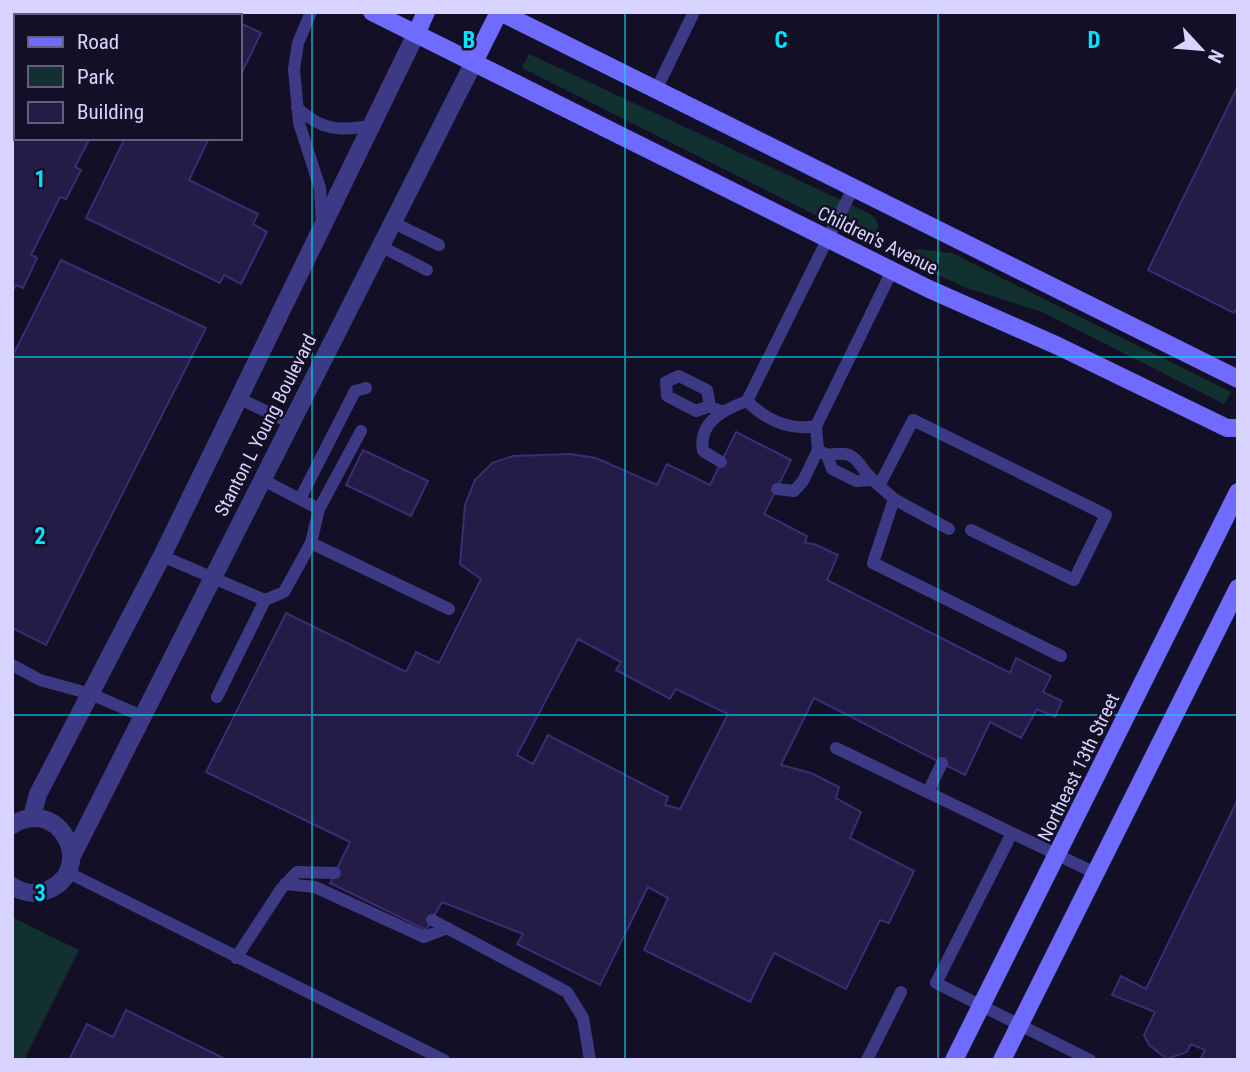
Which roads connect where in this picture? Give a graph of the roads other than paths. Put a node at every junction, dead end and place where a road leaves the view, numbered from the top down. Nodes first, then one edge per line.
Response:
1 (311, 12) edge
2 (372, 12) edge
3 (426, 12) edge
4 (500, 12) edge
5 (694, 12) edge
6 (416, 34) junction
7 (474, 62) junction
8 (656, 90) junction
9 (297, 108) junction
10 (372, 126) junction
11 (853, 188) junction
12 (394, 223) junction
13 (323, 228) junction
14 (828, 239) junction
15 (439, 245) dead end
16 (382, 247) junction
17 (427, 270) dead end
18 (892, 271) junction
19 (1238, 379) edge
20 (366, 388) dead end
21 (240, 399) junction
22 (747, 401) junction
23 (289, 422) junction
24 (816, 426) junction
25 (1238, 428) edge
26 (360, 431) dead end
27 (822, 453) junction
28 (721, 462) dead end
29 (261, 479) junction
30 (876, 482) junction
31 (777, 489) dead end
32 (1238, 492) edge
33 (300, 499) junction
34 (894, 499) junction
35 (319, 509) junction
36 (949, 528) dead end
37 (971, 530) dead end
38 (311, 543) junction
39 (162, 556) junction
40 (212, 577) junction
41 (1238, 588) edge
42 (265, 600) junction
43 (449, 610) dead end
44 (1062, 656) dead end
45 (12, 665) edge
46 (91, 694) junction
47 (218, 697) dead end
48 (142, 716) junction
49 (836, 748) dead end
50 (942, 763) dead end
51 (928, 792) junction
52 (32, 817) junction
53 (12, 825) edge
54 (1012, 833) junction
55 (1058, 855) junction
56 (69, 865) junction
57 (335, 873) dead end
58 (1096, 873) junction
59 (285, 884) junction
60 (12, 886) edge
61 (432, 920) dead end
62 (448, 928) junction
63 (236, 958) junction
64 (901, 992) dead end
65 (982, 1006) junction
66 (1020, 1025) junction
67 (444, 1060) edge
68 (590, 1060) edge
69 (867, 1060) edge
70 (954, 1060) edge
71 (1002, 1060) edge
72 (1090, 1060) edge

1 - 9 lane
2 - 6 main road, Children's Avenue
3 - 6 main road, Stanton L Young Boulevard
4 - 7 main road, Stanton L Young Boulevard
4 - 8 main road, Children's Avenue
5 - 8 lane
6 - 7 main road, Children's Avenue
6 - 10 street, Stanton L Young Boulevard
7 - 12 street, Stanton L Young Boulevard
7 - 14 main road, Children's Avenue
8 - 11 main road, Children's Avenue
9 - 10 lane
9 - 13 lane
10 - 13 street, Stanton L Young Boulevard
11 - 14 lane
11 - 19 main road, Children's Avenue
12 - 15 lane
12 - 16 street, Stanton L Young Boulevard
13 - 21 street, Stanton L Young Boulevard
14 - 18 main road, Children's Avenue
14 - 22 lane
16 - 17 lane
16 - 23 street, Stanton L Young Boulevard
18 - 24 lane
18 - 25 main road, Children's Avenue
20 - 33 lane
21 - 23 lane
21 - 39 street, Stanton L Young Boulevard
22 - 24 lane
22 - 28 lane
23 - 29 street, Stanton L Young Boulevard
24 - 27 lane
26 - 35 lane
27 - 30 lane
27 - 30 lane
27 - 31 lane
29 - 33 lane
29 - 40 street, Stanton L Young Boulevard
30 - 34 lane
30 - 37 lane
32 - 55 main road, Northeast 13th Street
33 - 35 lane
34 - 36 lane
34 - 44 lane
35 - 38 lane
38 - 42 lane
38 - 43 lane
39 - 40 lane
39 - 46 street, Stanton L Young Boulevard
40 - 42 lane
40 - 48 street, Stanton L Young Boulevard
41 - 58 main road
42 - 47 lane
45 - 46 lane
46 - 48 lane
46 - 52 street, Stanton L Young Boulevard
48 - 56 street, Stanton L Young Boulevard
49 - 51 lane
50 - 51 lane
51 - 54 lane
52 - 53 street
52 - 56 street
54 - 55 lane
54 - 65 lane
55 - 58 lane
55 - 65 main road, Northeast 13th Street
56 - 60 street
56 - 63 lane
57 - 59 lane
58 - 66 main road
59 - 62 lane
59 - 63 lane
61 - 62 lane
62 - 68 lane
63 - 67 lane
64 - 69 lane
65 - 66 lane
65 - 70 main road, Northeast 13th Street
66 - 71 main road
66 - 72 lane

